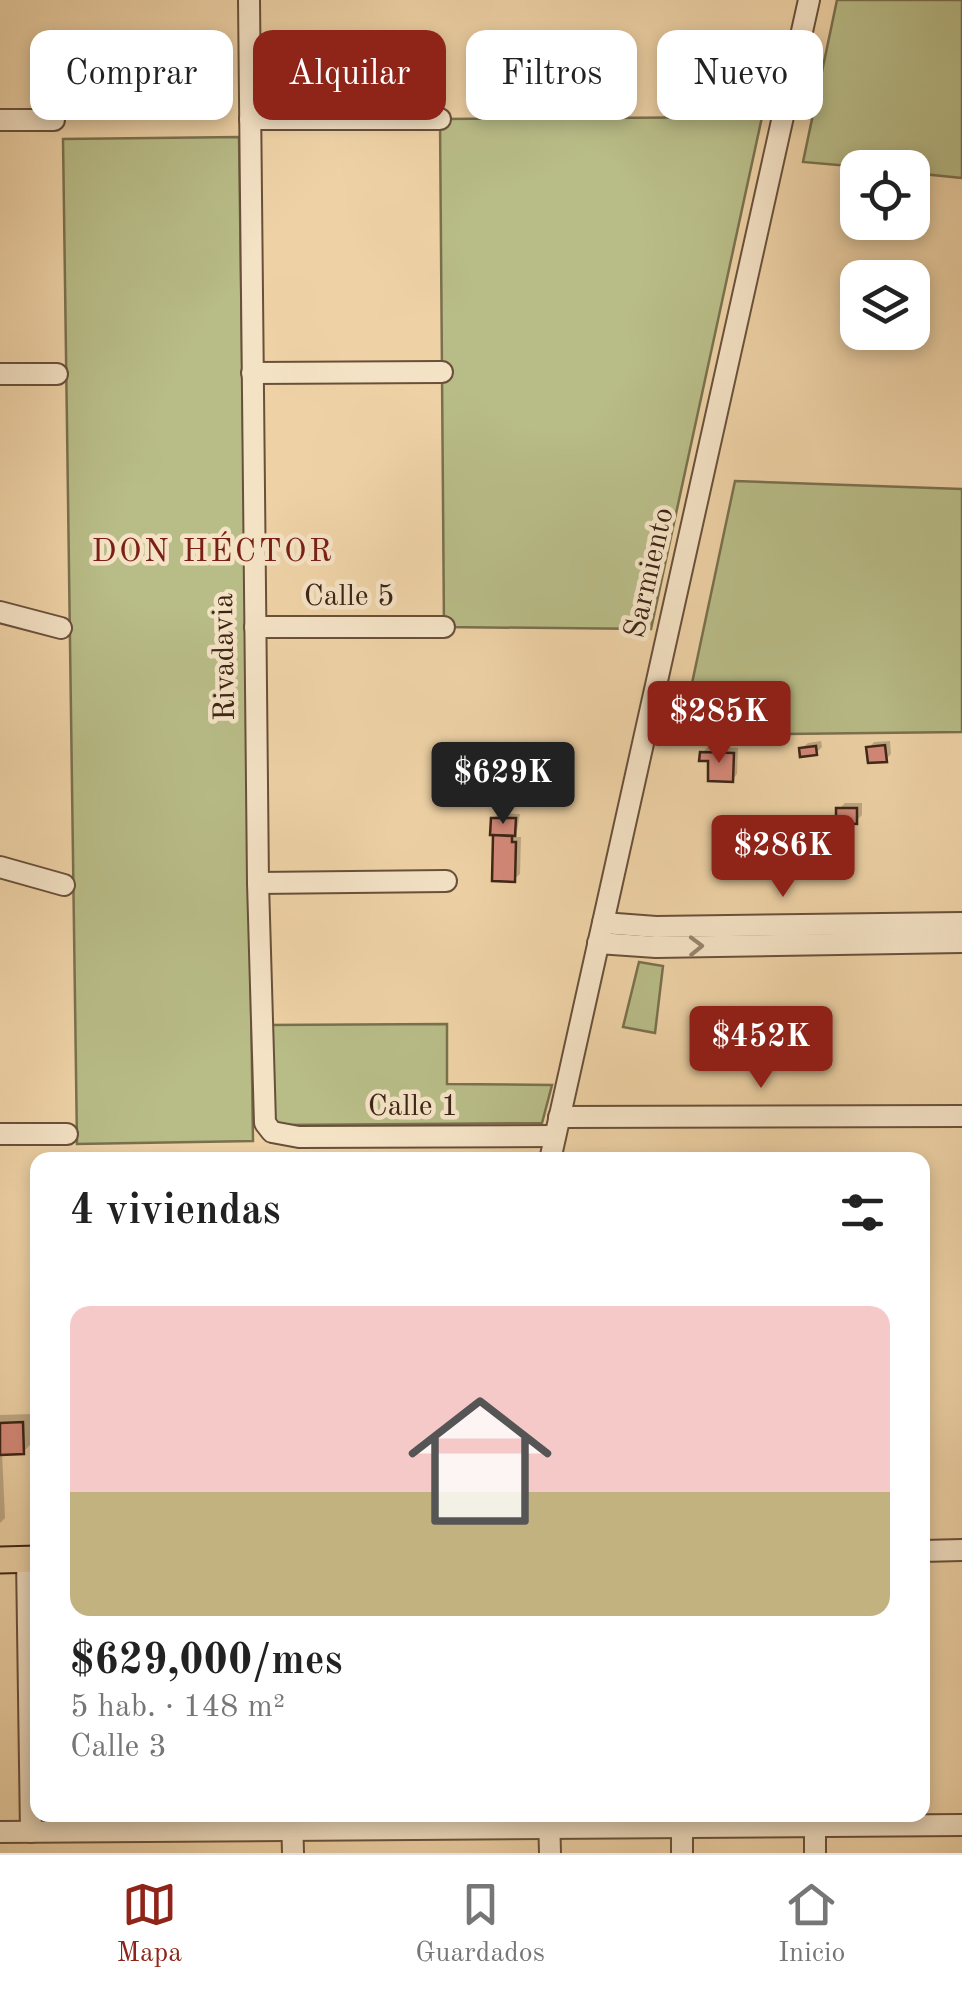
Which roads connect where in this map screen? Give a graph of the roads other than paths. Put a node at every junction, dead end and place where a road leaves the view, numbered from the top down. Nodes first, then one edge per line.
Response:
1 (249, 0) edge
2 (809, 0) edge
3 (250, 119) joint
4 (0, 120) edge
5 (30, 120) edge
6 (442, 372) dead end
7 (252, 373) junction
8 (0, 374) edge
9 (58, 374) dead end
10 (0, 612) edge
11 (444, 626) dead end
12 (255, 627) junction
13 (60, 628) dead end
14 (0, 866) edge
15 (446, 881) dead end
16 (258, 883) junction
17 (64, 885) dead end
18 (962, 923) edge
19 (600, 933) junction
20 (962, 942) edge
21 (962, 1116) edge
22 (557, 1126) junction
23 (272, 1132) joint
24 (0, 1134) edge
25 (67, 1134) dead end
26 (552, 1152) edge
27 (962, 1550) edge
28 (930, 1551) edge
29 (0, 1560) edge
30 (30, 1560) edge
31 (31, 1822) edge
32 (292, 1822) edge
33 (549, 1822) edge
34 (793, 1822) edge
35 (815, 1822) edge
36 (844, 1822) edge
37 (962, 1826) edge
38 (682, 1827) junction
39 (0, 1832) edge
40 (31, 1832) junction
41 (292, 1853) edge
42 (550, 1853) edge
43 (682, 1853) edge
44 (815, 1853) edge

1 - 3 street, Rivadavia
2 - 19 street, Sarmiento
3 - 7 street, Rivadavia
4 - 5 street
6 - 7 street
7 - 12 street, Rivadavia
8 - 9 street
10 - 13 street
11 - 12 street, Calle 5
12 - 16 street, Rivadavia
14 - 17 street
15 - 16 street
16 - 23 street, Rivadavia
18 - 19 street
19 -> 20 street
19 - 22 street, Sarmiento
21 - 22 street, Calle 1
22 - 23 street, Calle 1
22 - 26 street, Sarmiento
24 - 25 street
27 - 28 street
29 - 30 main road
31 - 40 street
32 - 33 street
32 - 40 street
32 - 41 street
33 - 38 street
33 - 42 street
34 - 38 street
35 - 44 street
36 - 37 street
38 - 43 street
39 - 40 street

